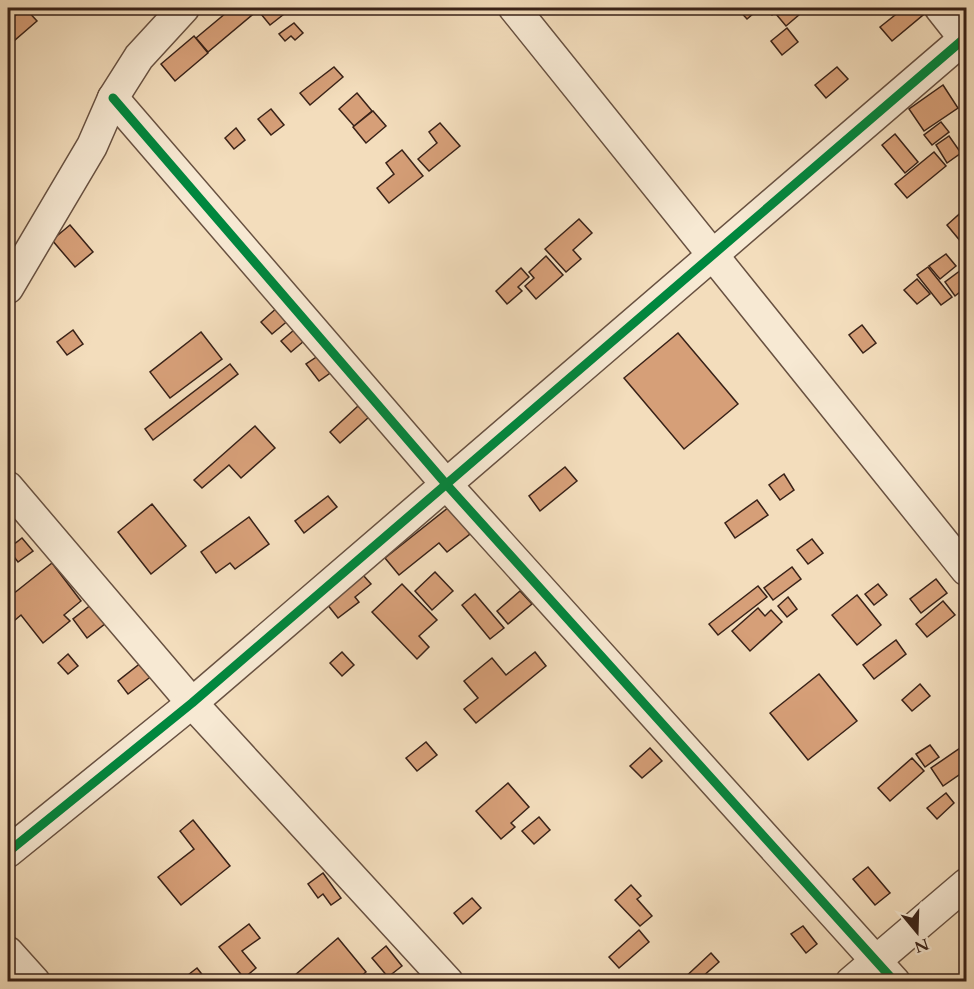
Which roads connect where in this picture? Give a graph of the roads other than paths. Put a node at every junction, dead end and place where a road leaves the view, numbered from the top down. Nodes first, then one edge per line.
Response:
1 (184, 8) edge
2 (514, 8) edge
3 (940, 8) edge
4 (966, 39) edge
5 (113, 98) junction
6 (712, 256) junction
7 (8, 288) edge
8 (446, 484) junction
9 (8, 487) edge
10 (966, 570) edge
11 (192, 703) junction
12 (8, 852) edge
13 (966, 884) edge
14 (8, 952) edge
15 (887, 970) edge
16 (35, 981) edge
17 (448, 981) edge
18 (852, 981) edge

1 - 5 street
2 - 6 street
3 - 4 street
4 - 6 street
5 - 7 street
5 - 8 street
6 - 8 street
6 - 10 street
8 - 11 street
8 - 15 street
9 - 11 street
11 - 12 street
11 - 17 street
13 - 15 street
14 - 16 street
15 - 18 street

